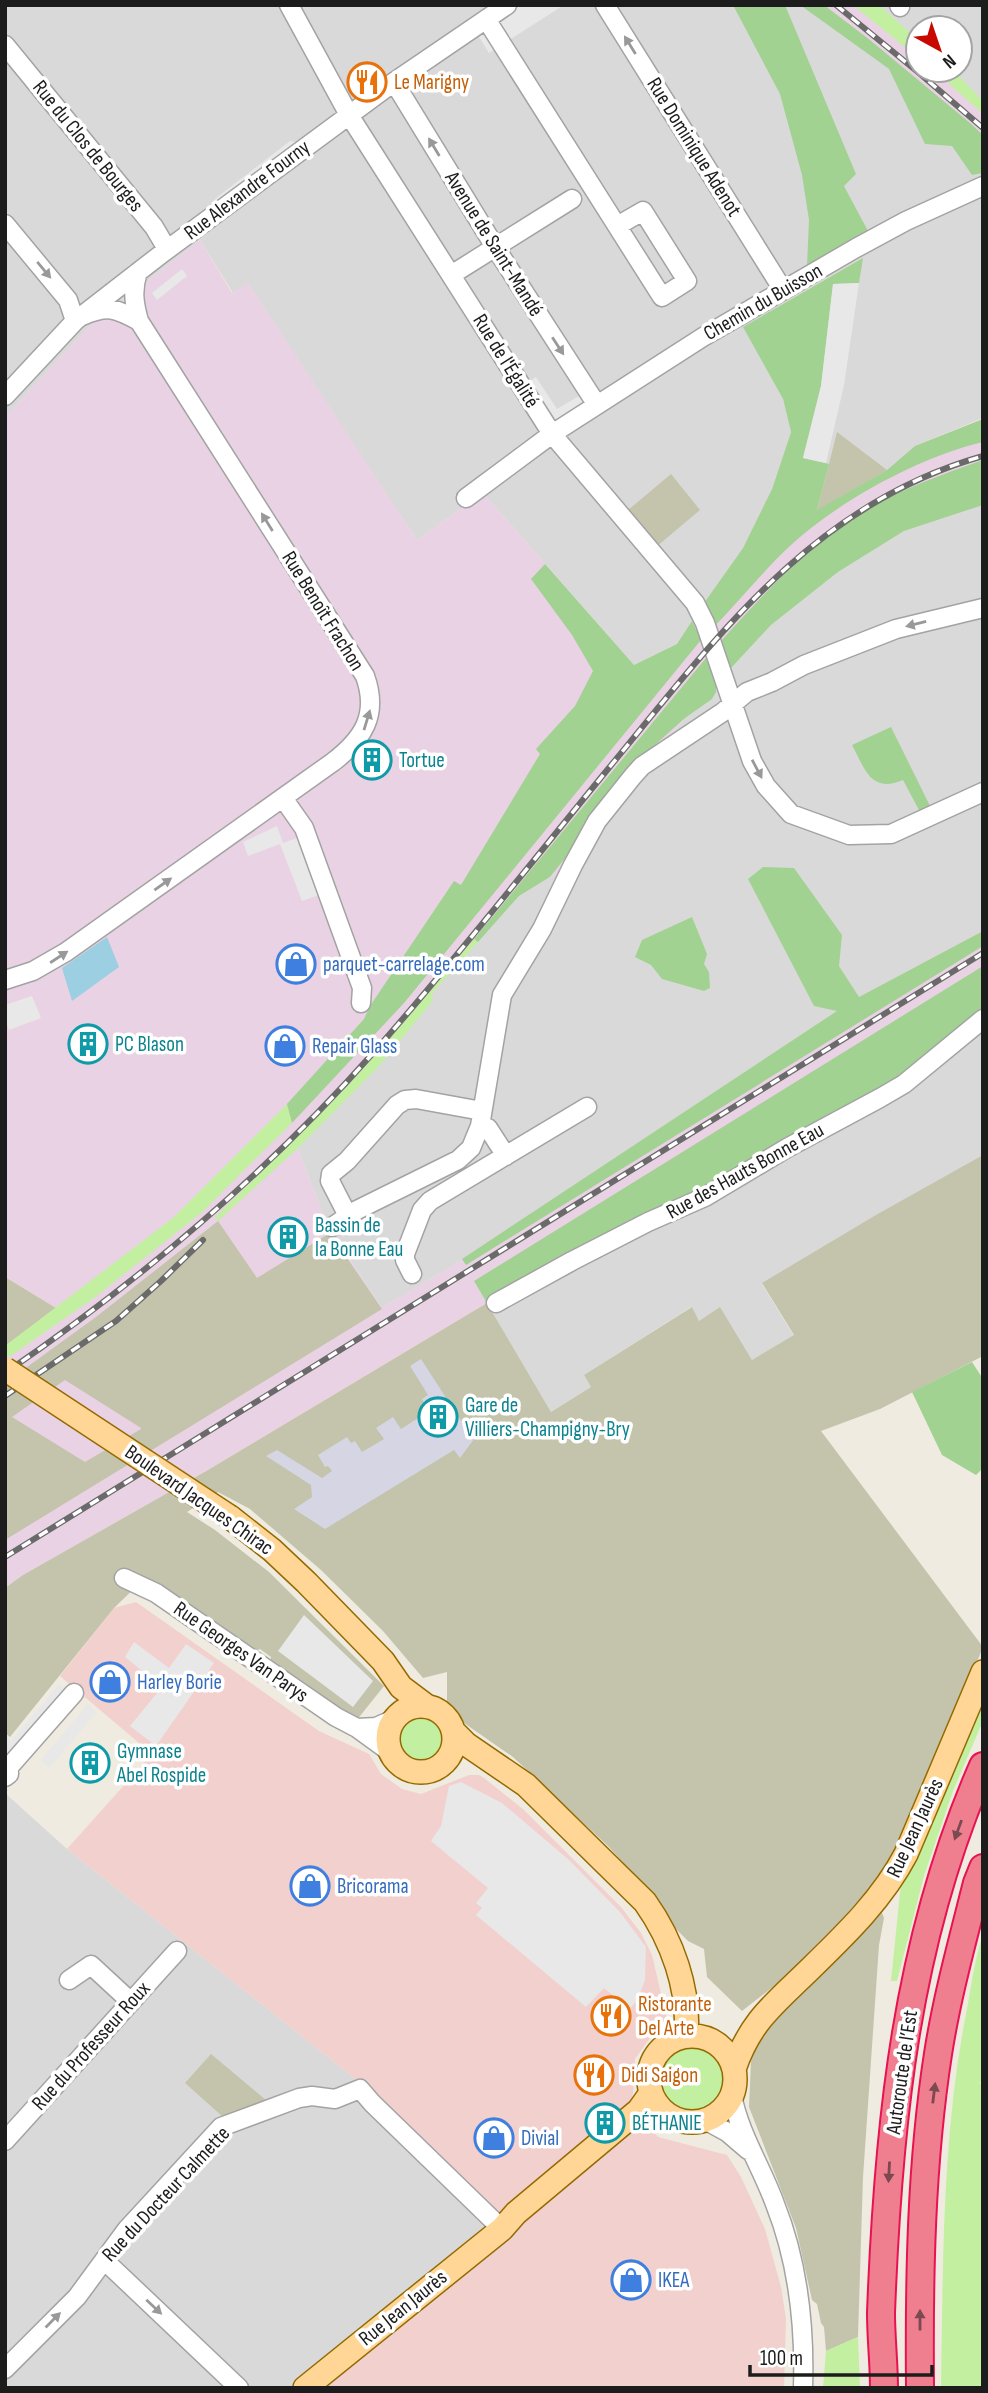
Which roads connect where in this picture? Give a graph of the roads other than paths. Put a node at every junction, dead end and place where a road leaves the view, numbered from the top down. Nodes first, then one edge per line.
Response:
1 (289, 5) edge
2 (507, 5) edge
3 (605, 5) edge
4 (486, 19) junction
5 (5, 45) edge
6 (394, 82) junction
7 (349, 115) junction
8 (983, 186) edge
9 (572, 199) dead end
10 (5, 224) edge
11 (617, 226) junction
12 (495, 247) junction
13 (167, 249) junction
14 (138, 272) junction
15 (451, 275) junction
16 (783, 290) junction
17 (79, 319) junction
18 (139, 321) junction
19 (8, 385) edge
20 (597, 405) junction
21 (552, 433) junction
22 (466, 498) dead end
23 (983, 608) edge
24 (732, 706) junction
25 (978, 795) edge
26 (283, 798) junction
27 (5, 980) edge
28 (361, 1003) dead end
29 (983, 1019) edge
30 (587, 1107) dead end
31 (481, 1119) junction
32 (506, 1156) junction
33 (423, 1177) junction
34 (435, 1198) junction
35 (348, 1216) junction
36 (331, 1227) dead end
37 (412, 1274) dead end
38 (496, 1303) dead end
39 (5, 1369) edge
40 (124, 1578) dead end
41 (983, 1672) edge
42 (401, 1687) junction
43 (74, 1693) dead end
44 (425, 1705) junction
45 (397, 1716) junction
46 (357, 1728) junction
47 (455, 1733) junction
48 (390, 1752) junction
49 (485, 1758) junction
50 (443, 1764) junction
51 (8, 1766) edge
52 (983, 1766) edge
53 (983, 1868) edge
54 (177, 1951) dead end
55 (69, 1980) dead end
56 (131, 2002) junction
57 (756, 2022) junction
58 (686, 2036) junction
59 (715, 2042) junction
60 (734, 2069) junction
61 (732, 2095) junction
62 (657, 2102) junction
63 (705, 2120) junction
64 (5, 2141) edge
65 (755, 2158) junction
66 (502, 2229) junction
67 (104, 2260) junction
68 (5, 2369) edge
69 (239, 2388) edge
70 (305, 2388) edge
71 (803, 2388) edge
72 (884, 2388) edge
73 (920, 2388) edge

1 - 7 street, Rue de l'Égalité
2 - 4 street, Rue Alexandre Fourny
16 -> 3 street, Rue Dominique Adenot
4 - 6 street, Rue Alexandre Fourny
4 - 11 street
5 - 13 street, Rue du Clos de Bourges
6 - 7 street, Rue Alexandre Fourny
12 -> 6 street, Avenue de Saint-Mandé
7 - 13 street, Rue Alexandre Fourny
7 - 15 street, Rue de l'Égalité
8 - 16 street, Chemin du Buisson
9 - 12 street
10 -> 17 street
11 - 11 street
12 - 15 street
12 -> 20 street, Avenue de Saint-Mandé
13 - 14 street, Rue Alexandre Fourny
14 - 17 street, Rue Alexandre Fourny
14 - 18 street
15 - 21 street, Rue de l'Égalité
16 - 20 street, Chemin du Buisson
17 - 18 street
17 - 19 street, Rue Alexandre Fourny
26 -> 18 street, Rue Benoît Frachon
20 - 21 street, Chemin du Buisson
21 - 22 street, Chemin du Buisson
21 - 24 street, Rue de l'Égalité
23 -> 24 street
24 -> 25 street, Rue de l'Égalité
24 - 31 street
27 -> 26 street, Rue Benoît Frachon
26 - 28 street
29 - 38 street, Rue des Hauts Bonne Eau
30 - 32 street
31 - 32 street
31 - 33 street
31 - 35 street
32 - 34 street
33 - 34 street
33 - 35 street
34 - 37 street
35 - 36 street
39 - 42 main road, Boulevard Jacques Chirac, bridge
40 - 46 street, Rue Georges Van Parys
41 - 57 main road, Rue Jean Jaurès
42 - 44 main road, Boulevard Jacques Chirac
42 - 45 main road
43 - 51 street
44 - 45 main road
44 - 47 main road, Boulevard Jacques Chirac
45 - 46 street
45 - 48 main road
46 - 48 street, Rue Georges Van Parys
47 - 49 main road, Boulevard Jacques Chirac
47 - 50 main road
48 - 50 main road
49 - 50 main road
49 - 58 main road, Boulevard Jacques Chirac
52 -> 72 highway, Autoroute de l’Est
73 -> 53 highway, Autoroute de l’Est
54 - 56 street, Rue du Professeur Roux
55 - 56 street
56 - 64 street, Rue du Professeur Roux
57 - 59 main road, Rue Jean Jaurès
57 - 60 main road, Rue Jean Jaurès
58 - 59 main road
58 - 62 main road
59 - 60 main road
60 - 61 main road, Rue Jean Jaurès
61 - 63 main road
61 - 65 street
62 - 63 main road
62 - 66 main road, Rue Jean Jaurès
63 - 65 street
65 - 71 street
66 - 67 street, Rue du Docteur Calmette
66 - 70 main road, Rue Jean Jaurès
68 -> 67 street, Rue du Docteur Calmette
67 -> 69 street

